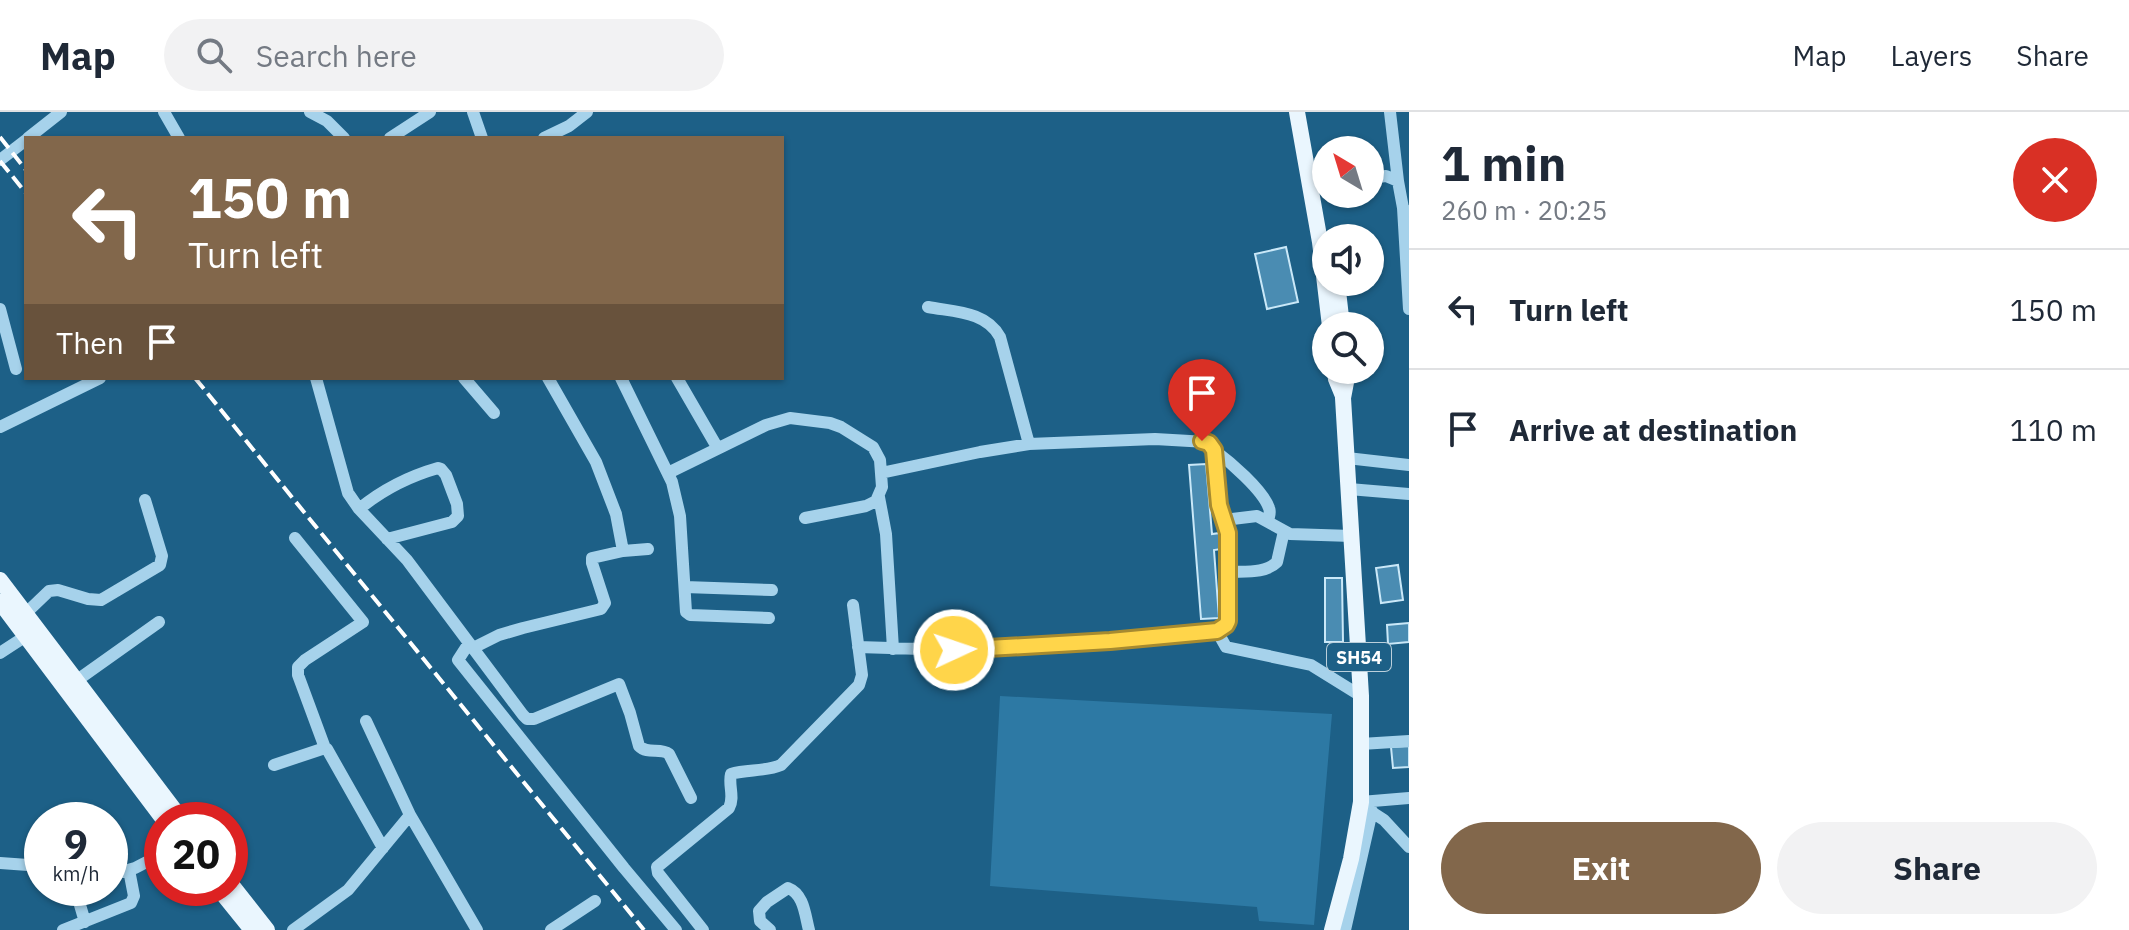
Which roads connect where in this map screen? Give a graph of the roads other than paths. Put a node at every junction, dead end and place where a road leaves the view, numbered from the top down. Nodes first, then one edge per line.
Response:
1 (61, 112) edge
2 (164, 112) edge
3 (310, 112) edge
4 (430, 112) edge
5 (473, 112) edge
6 (587, 112) edge
7 (1297, 112) edge
8 (1308, 112) edge
9 (1390, 112) edge
10 (31, 136) edge
11 (178, 136) edge
12 (342, 136) edge
13 (393, 136) edge
14 (481, 136) edge
15 (551, 136) edge
16 (1313, 136) edge
17 (24, 141) edge
18 (0, 160) edge
19 (1384, 176) edge
20 (1398, 181) junction
21 (1406, 211) edge
22 (928, 307) dead end
23 (0, 309) edge
24 (1409, 309) edge
25 (1328, 312) edge
26 (16, 369) dead end
27 (96, 380) edge
28 (317, 380) edge
29 (466, 380) edge
30 (549, 380) edge
31 (622, 380) edge
32 (678, 380) edge
33 (1339, 384) edge
34 (1346, 384) edge
35 (1343, 398) junction
36 (494, 413) dead end
37 (0, 427) edge
38 (1029, 444) junction
39 (717, 447) junction
40 (1214, 450) junction
41 (1347, 458) junction
42 (1409, 465) edge
43 (668, 473) junction
44 (881, 473) junction
45 (1349, 489) junction
46 (1409, 494) edge
47 (879, 497) junction
48 (145, 500) dead end
49 (359, 509) junction
50 (805, 518) dead end
51 (1224, 520) junction
52 (1268, 521) junction
53 (1284, 531) junction
54 (1352, 536) junction
55 (295, 538) dead end
56 (387, 539) junction
57 (648, 549) dead end
58 (623, 551) junction
59 (1228, 572) junction
60 (0, 580) edge
61 (685, 587) junction
62 (772, 590) dead end
63 (0, 602) edge
64 (853, 605) dead end
65 (25, 614) junction
66 (769, 618) dead end
67 (159, 622) dead end
68 (1217, 631) junction
69 (26, 636) junction
70 (471, 645) junction
71 (858, 647) junction
72 (893, 649) junction
73 (0, 653) edge
74 (76, 681) junction
75 (1361, 696) junction
76 (366, 721) dead end
77 (1409, 741) edge
78 (1361, 744) junction
79 (325, 748) junction
80 (274, 765) dead end
81 (691, 798) dead end
82 (1409, 798) edge
83 (150, 802) edge
84 (168, 802) edge
85 (1364, 807) junction
86 (410, 815) junction
87 (1409, 847) edge
88 (383, 848) junction
89 (0, 863) edge
90 (144, 863) edge
91 (24, 865) edge
92 (129, 870) joint
93 (595, 901) dead end
94 (80, 906) edge
95 (233, 906) edge
96 (248, 906) edge
97 (85, 922) junction
98 (1334, 922) edge
99 (63, 930) edge
100 (252, 930) edge
101 (267, 930) edge
102 (293, 930) edge
103 (477, 930) edge
104 (551, 930) edge
105 (676, 930) edge
106 (703, 930) edge
107 (770, 930) edge
108 (809, 930) edge
109 (1345, 930) edge

1 - 10 street
2 - 11 street
3 - 12 street
4 - 13 street
5 - 14 street
6 - 15 street
7 - 25 main road
8 - 16 main road
9 - 20 street
17 - 18 street
19 - 20 street
20 - 21 street
21 - 24 street
22 - 38 street
23 - 26 street
27 - 37 street
28 - 49 street
29 - 36 street
30 - 58 street
31 - 43 street
32 - 39 street
33 - 35 main road, SH54
34 - 35 main road, SH54
35 - 41 main road, SH54
38 - 40 street
38 - 44 street
39 - 43 street
39 - 44 street
40 - 51 street
40 - 52 street
41 - 42 street
41 - 45 main road, SH54
43 - 61 street
44 - 47 street
45 - 46 street
45 - 54 main road, SH54
47 - 50 street
47 - 72 street
48 - 65 street
49 - 56 street
49 - 56 street
51 - 52 street
51 - 59 street
52 - 53 street
53 - 54 street
53 - 59 street
54 - 75 main road, SH54
55 - 79 street
56 - 70 street
57 - 58 street
58 - 70 street
59 - 68 street
60 - 65 main road
61 - 62 street
61 - 66 street
63 - 69 main road
64 - 71 street
65 - 74 main road
67 - 74 street
68 - 72 street
68 - 75 street
69 - 73 street
69 - 83 main road
70 - 81 street
70 - 105 street
71 - 72 street
71 - 106 street
74 - 84 main road
75 - 78 main road, SH54
76 - 86 street
77 - 78 street
78 - 85 main road, SH54
79 - 80 street
79 - 88 street
82 - 85 street
85 - 87 street
85 - 98 main road, SH54
85 - 109 street
86 - 88 street
86 - 103 street
88 - 102 street
89 - 91 street
90 - 92 street
92 - 97 street
93 - 104 street
94 - 97 street
95 - 100 main road
96 - 101 main road
97 - 99 street
107 - 108 street

